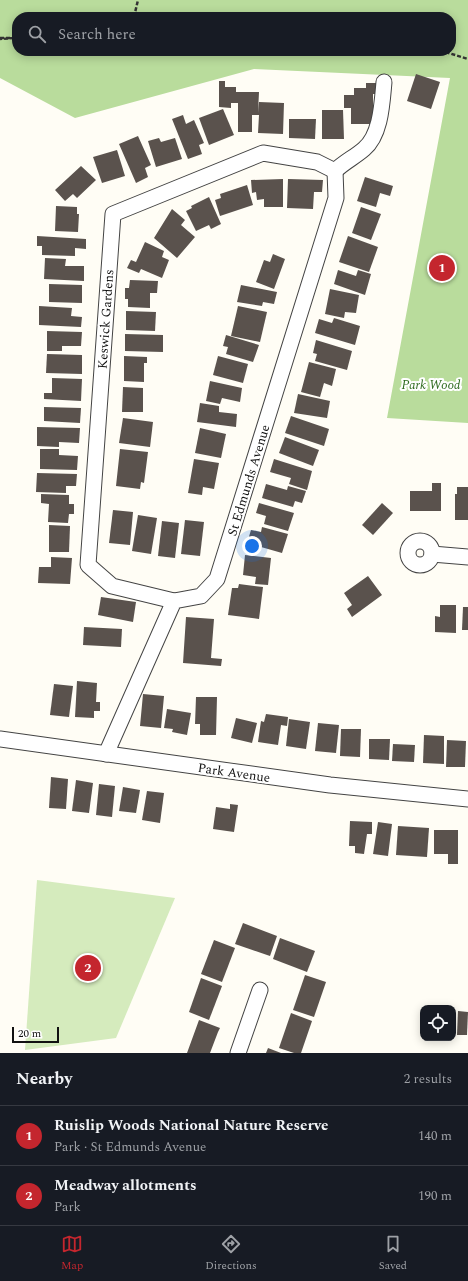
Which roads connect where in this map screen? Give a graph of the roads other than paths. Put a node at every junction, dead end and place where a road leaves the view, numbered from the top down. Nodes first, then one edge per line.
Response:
1 (384, 82) dead end
2 (335, 171) junction
3 (432, 554) dead end
4 (468, 557) edge
5 (174, 601) junction
6 (0, 739) edge
7 (106, 754) junction
8 (468, 798) edge
9 (260, 990) dead end
10 (238, 1053) edge

1 - 2 street
2 - 5 street, St Edmunds Avenue
2 - 5 street, Keswick Gardens
3 - 4 street
5 - 7 street
6 - 7 street, Park Avenue
7 - 8 street, Park Avenue
9 - 10 street

